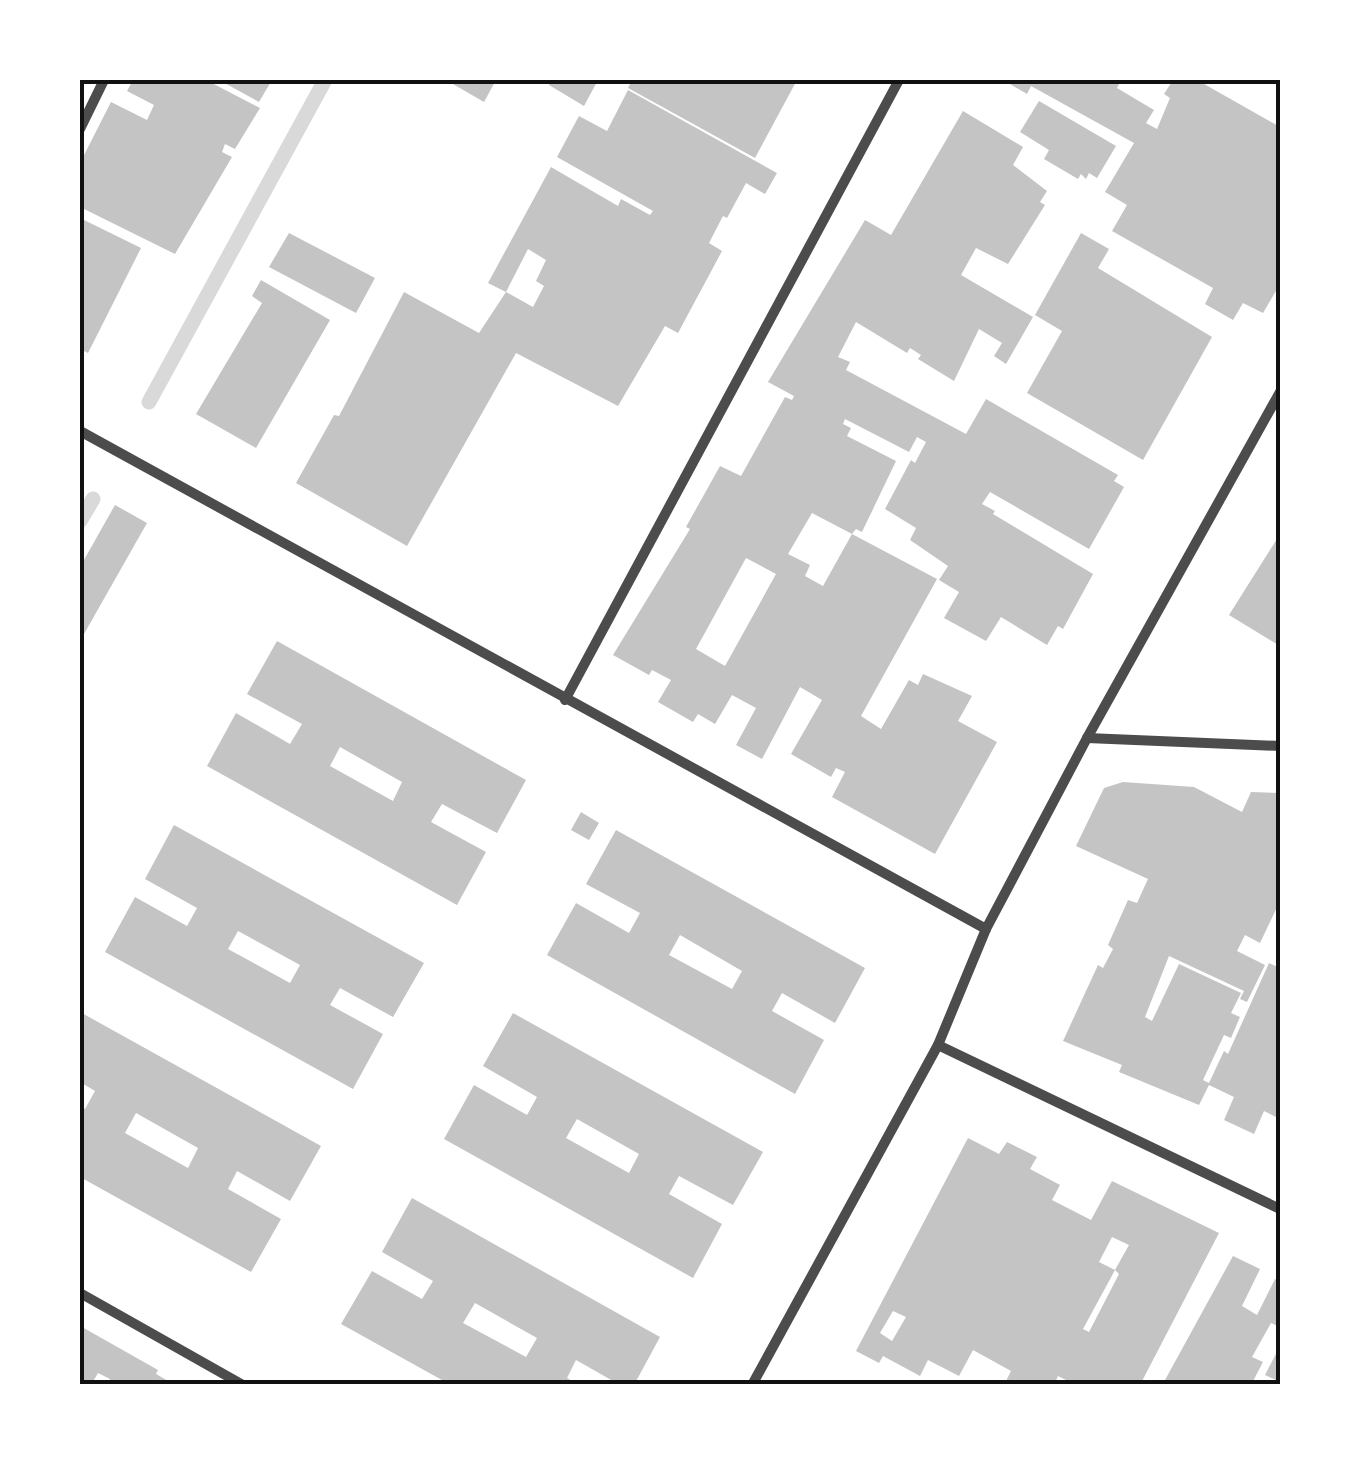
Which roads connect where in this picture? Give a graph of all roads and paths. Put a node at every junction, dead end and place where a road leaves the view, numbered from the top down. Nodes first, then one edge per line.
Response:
1 (104, 80) edge
2 (899, 80) edge
3 (80, 129) edge
4 (1280, 392) edge
5 (80, 431) edge
6 (565, 700) junction
7 (1087, 738) junction
8 (1280, 746) edge
9 (986, 929) junction
10 (938, 1045) junction
11 (1280, 1209) edge
12 (80, 1293) edge
13 (243, 1385) edge
14 (752, 1385) edge

1 - 3 street
2 - 6 street
4 - 7 street
5 - 6 street
6 - 9 street
7 - 8 street
7 - 9 street
9 - 10 street
10 - 11 street
10 - 14 street
12 - 13 street

